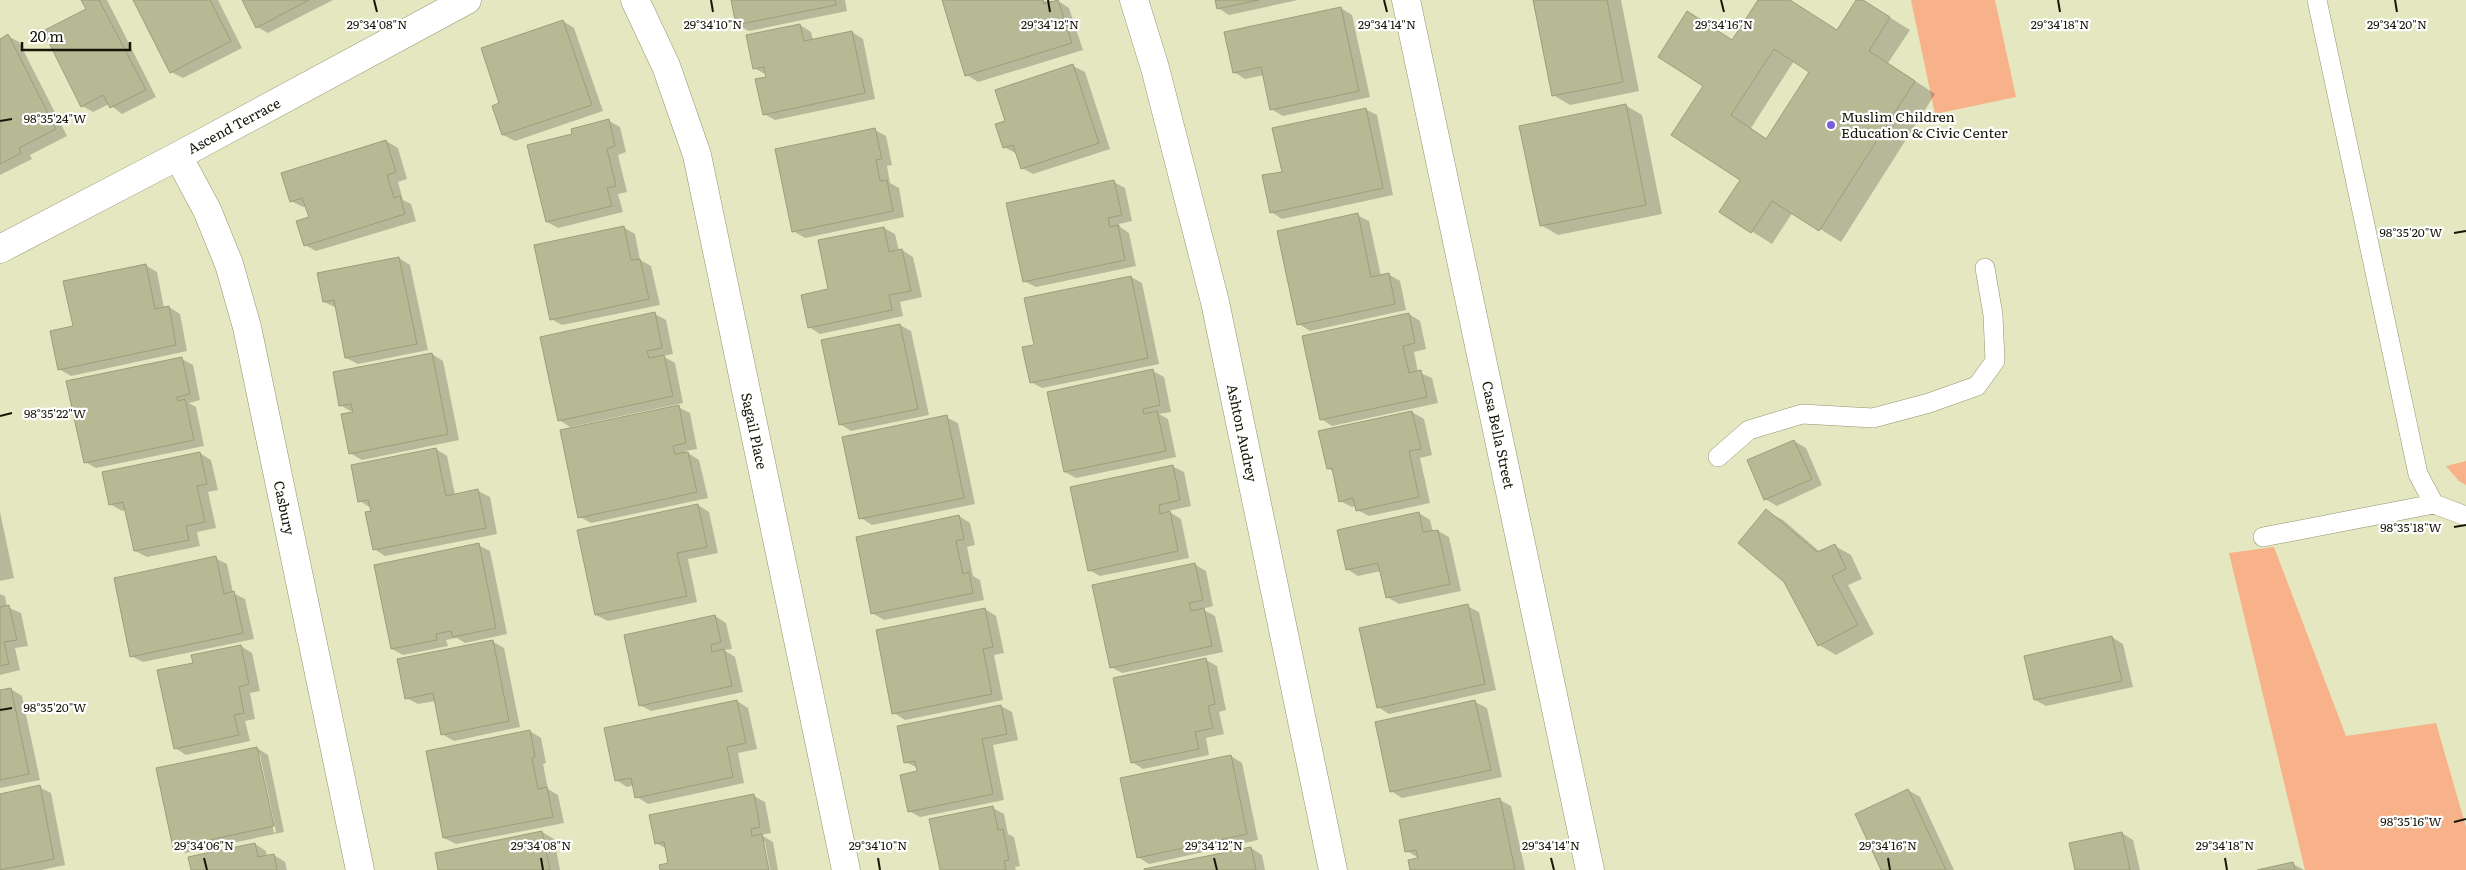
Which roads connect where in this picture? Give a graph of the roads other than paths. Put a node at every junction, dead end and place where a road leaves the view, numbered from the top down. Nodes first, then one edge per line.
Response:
1 (466, 0) edge
2 (635, 0) edge
3 (1134, 0) edge
4 (1406, 0) edge
5 (2317, 0) edge
6 (178, 156) junction
7 (0, 250) edge
8 (1985, 268) dead end
9 (1718, 456) dead end
10 (2434, 504) junction
11 (2466, 516) edge
12 (2262, 537) dead end
13 (360, 870) edge
14 (846, 870) edge
15 (1333, 870) edge
16 (1590, 870) edge

1 - 6 street, Ascend Terrace
2 - 14 street, Sagail Place
3 - 15 street, Ashton Audrey
4 - 16 street, Casa Bella Street
5 - 10 lane
6 - 7 street, Ascend Terrace
6 - 13 street, Casbury
8 - 9 lane
10 - 11 lane
10 - 12 lane

